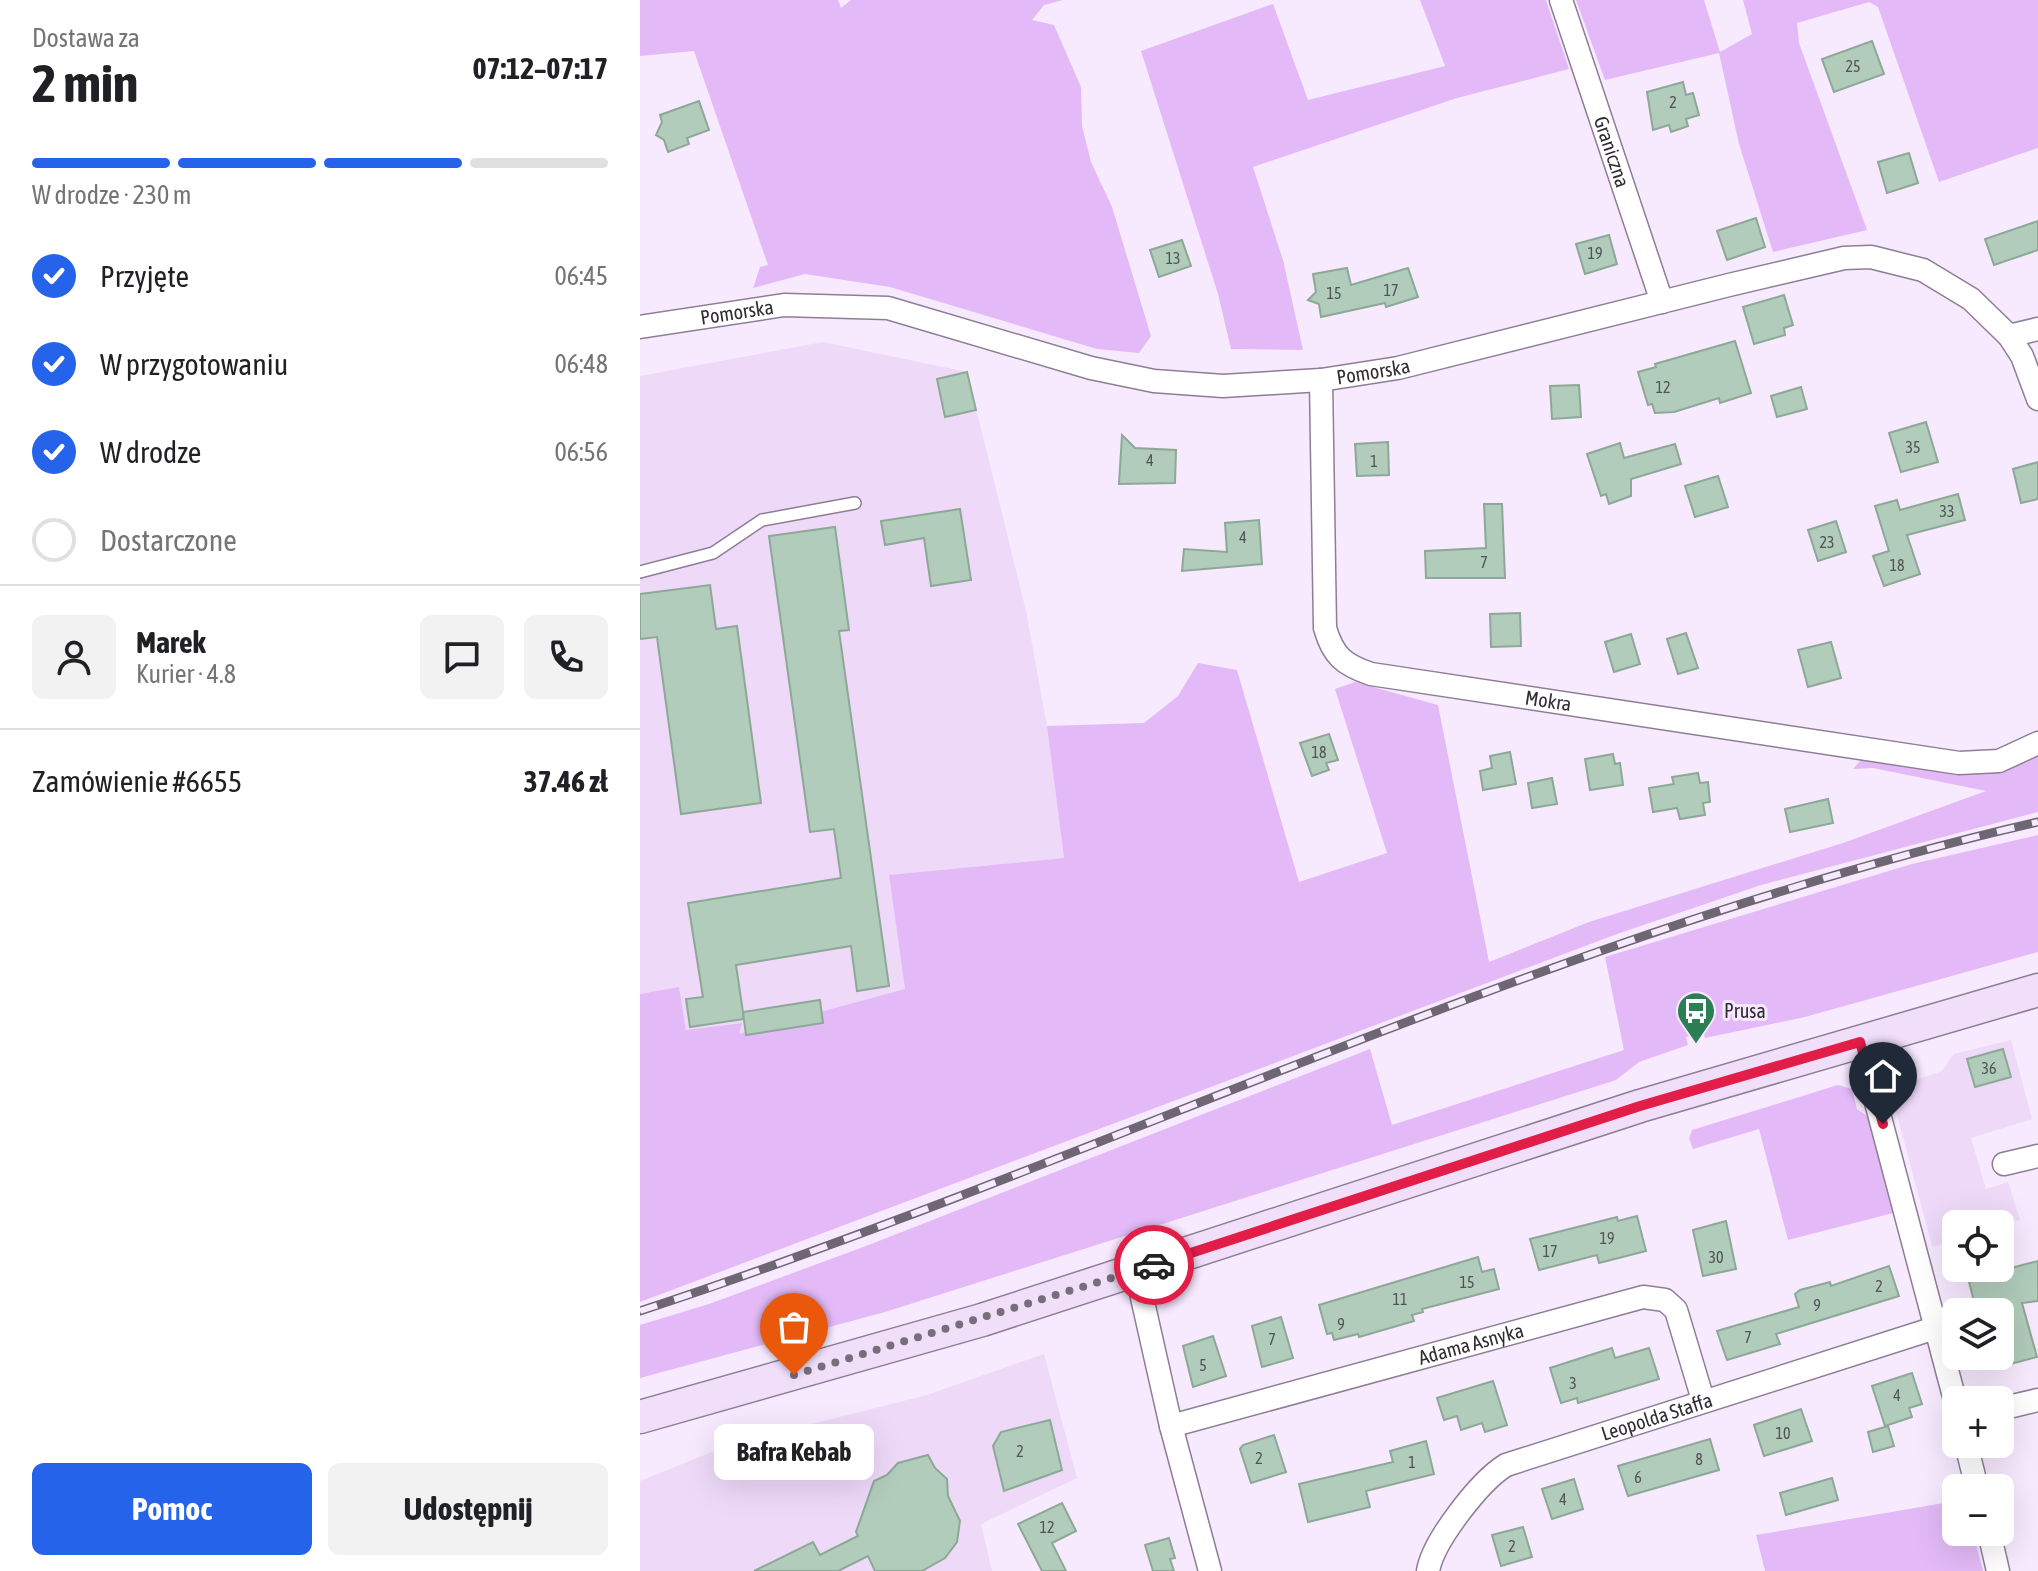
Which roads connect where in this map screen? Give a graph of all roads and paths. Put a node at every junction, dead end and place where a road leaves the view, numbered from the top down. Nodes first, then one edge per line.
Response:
1 (1561, 0) edge
2 (1662, 302) junction
3 (640, 327) edge
4 (2038, 329) edge
5 (2009, 336) junction
6 (1321, 380) junction
7 (2038, 399) edge
8 (855, 503) dead end
9 (640, 572) edge
10 (2038, 743) edge
11 (2038, 990) edge
12 (1860, 1042) junction
13 (2038, 1156) edge
14 (2004, 1164) dead end
15 (1136, 1271) junction
16 (1935, 1328) junction
17 (1951, 1386) edge
18 (1703, 1400) junction
19 (2038, 1400) edge
20 (2014, 1406) edge
21 (640, 1417) edge
22 (1171, 1426) junction
23 (1992, 1546) edge
24 (1210, 1571) edge
25 (1428, 1571) edge
26 (1998, 1571) edge

1 - 2 street, Graniczna
2 - 5 street, Pomorska
2 - 6 street, Pomorska
3 - 6 street, Pomorska
4 - 5 street
5 - 7 street, Pomorska
6 - 10 street, Mokra
8 - 9 lane
11 - 12 main road
12 - 15 main road
12 - 16 street
13 - 14 street
15 - 21 main road
15 - 22 street
16 - 17 street
16 - 18 street, Leopolda Staffa
18 - 22 street, Adama Asnyka
18 - 25 street, Leopolda Staffa
19 - 20 street
22 - 24 street
23 - 26 street

